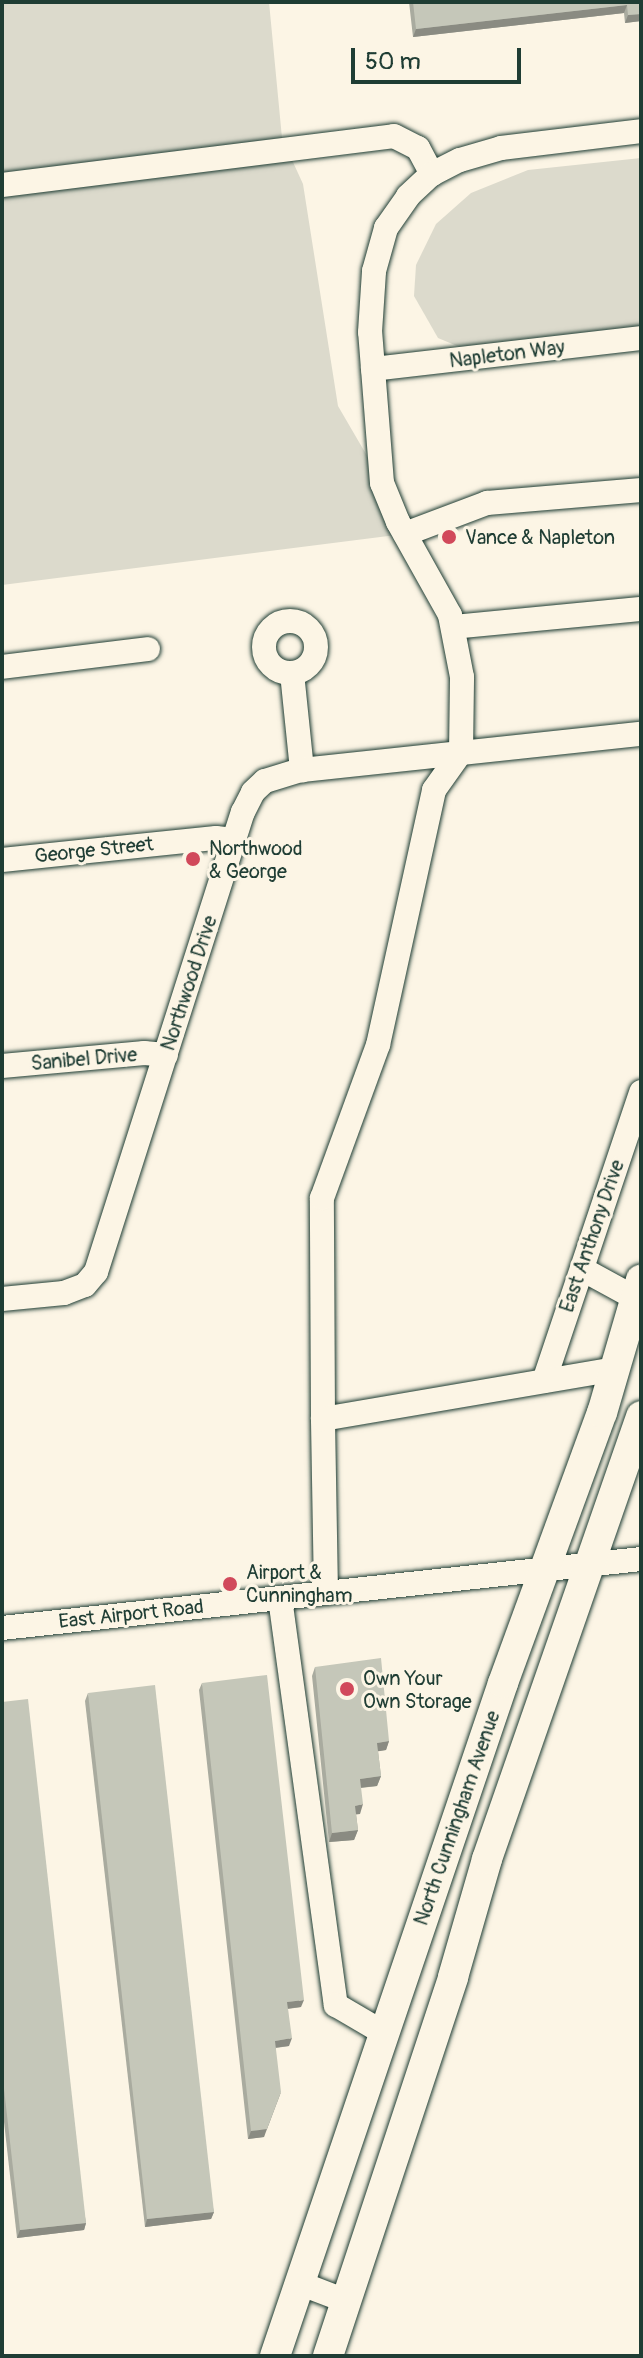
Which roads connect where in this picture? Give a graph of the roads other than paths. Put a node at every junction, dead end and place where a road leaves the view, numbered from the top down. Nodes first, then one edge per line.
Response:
1 (641, 131) edge
2 (432, 174) junction
3 (2, 185) edge
4 (641, 338) edge
5 (373, 369) junction
6 (641, 490) edge
7 (405, 534) junction
8 (641, 609) edge
9 (453, 627) junction
10 (148, 649) dead end
11 (2, 667) edge
12 (292, 673) dead end
13 (641, 734) edge
14 (461, 752) junction
15 (302, 770) junction
16 (234, 840) junction
17 (2, 860) edge
18 (166, 1055) junction
19 (2, 1066) edge
20 (641, 1092) edge
21 (582, 1269) junction
22 (638, 1289) edge
23 (2, 1299) edge
24 (615, 1369) junction
25 (544, 1381) junction
26 (641, 1416) edge
27 (323, 1419) junction
28 (641, 1559) edge
29 (590, 1565) junction
30 (547, 1570) junction
31 (326, 1593) junction
32 (280, 1598) junction
33 (2, 1628) edge
34 (384, 2033) junction
35 (299, 2283) junction
36 (346, 2301) junction
37 (275, 2356) edge
38 (328, 2356) edge

1 - 2 street
2 - 3 street
2 - 5 street
4 - 5 street, Napleton Way
5 - 7 street
6 - 7 street
7 - 9 street
8 - 9 street
9 - 14 street
10 - 11 street
12 - 15 street
13 - 14 street, Northwood Drive
14 - 15 street, Northwood Drive
14 - 27 street
15 - 16 street, Northwood Drive
16 - 17 street, George Street
16 - 18 street, Northwood Drive
18 - 19 street, Sanibel Drive
18 - 23 street, Northwood Drive
20 - 21 street, East Anthony Drive
21 - 22 street
21 - 25 street, East Anthony Drive
22 - 24 main road, North Cunningham Avenue
24 - 25 street
24 - 30 main road, North Cunningham Avenue
25 - 27 street
26 - 29 main road
27 - 31 street
28 - 29 street, East Airport Road
29 - 30 street, East Airport Road
29 - 36 main road
30 - 31 street, East Airport Road
30 - 34 main road, North Cunningham Avenue
31 - 32 street, East Airport Road
32 - 33 street, East Airport Road
32 - 34 street
34 - 35 main road, North Cunningham Avenue
35 - 36 street
35 - 37 main road, North Cunningham Avenue
36 - 38 main road

